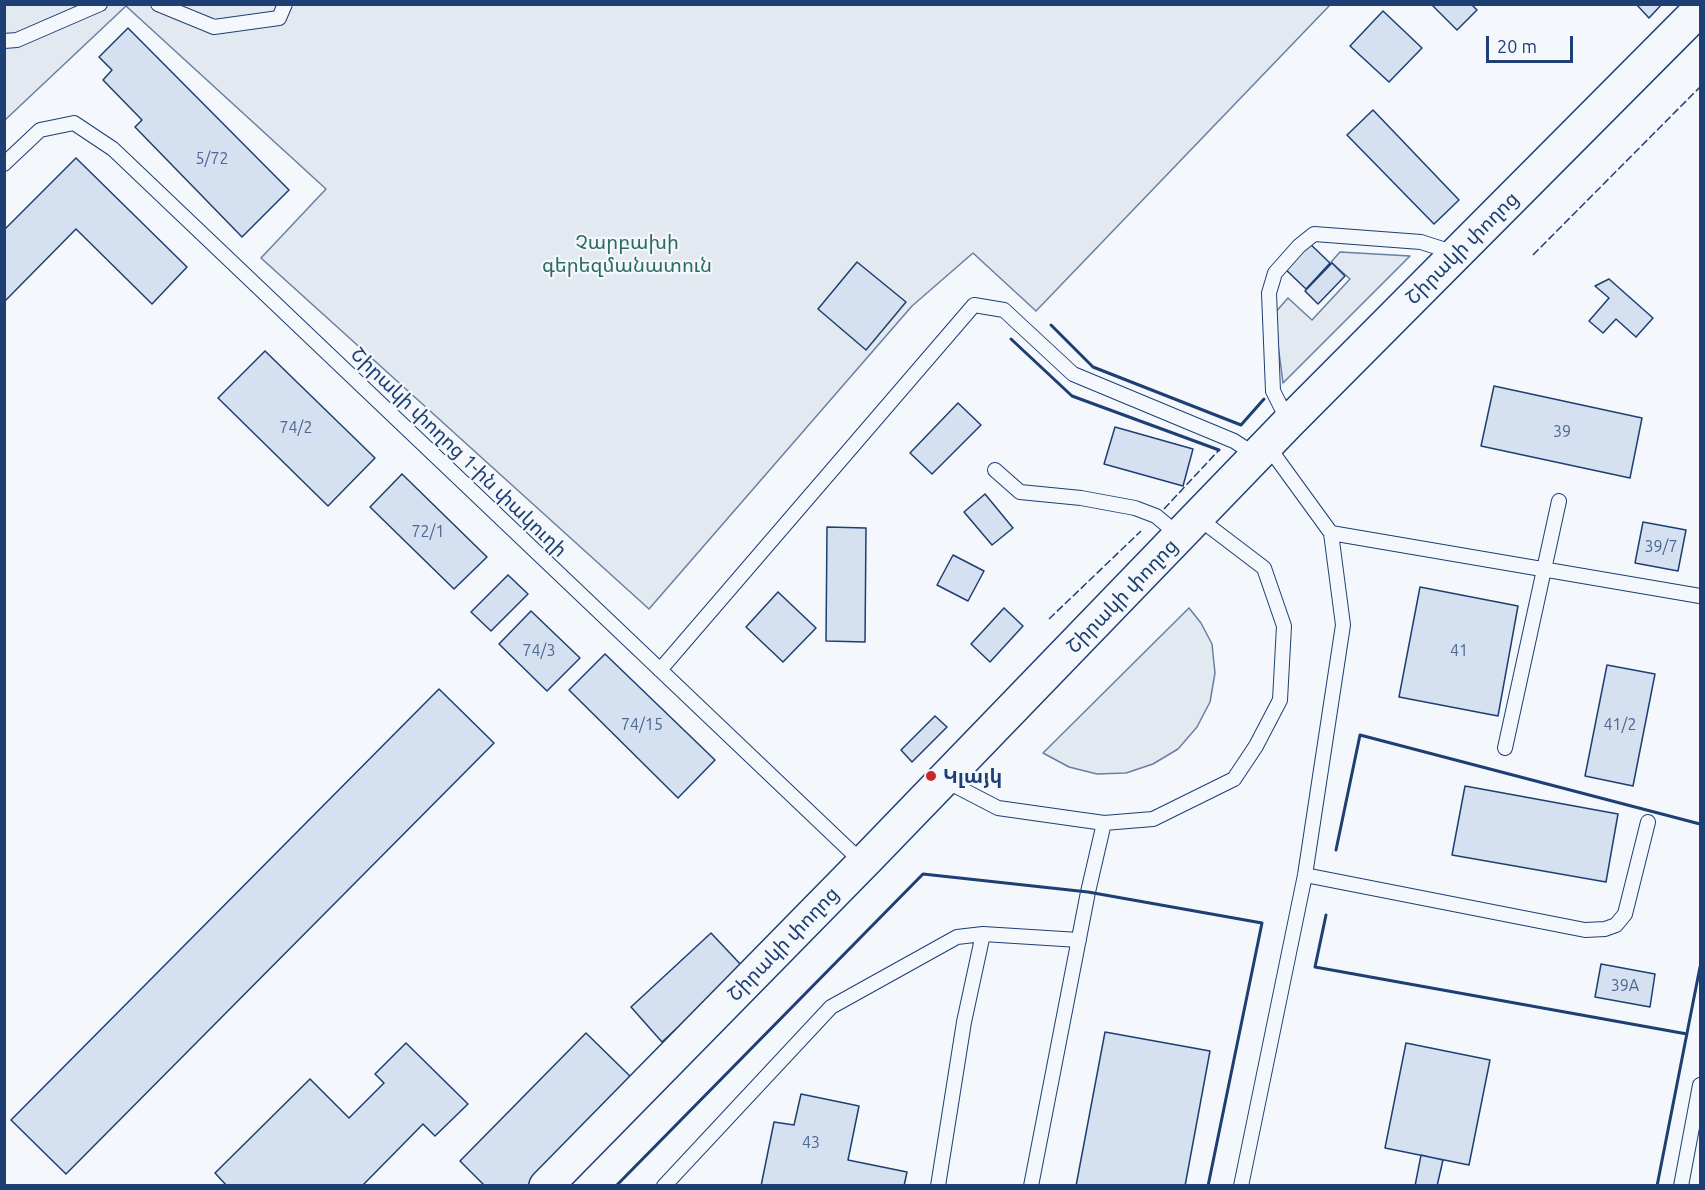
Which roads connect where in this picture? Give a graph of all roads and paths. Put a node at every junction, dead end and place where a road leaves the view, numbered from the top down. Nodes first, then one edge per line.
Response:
1 (100, 4) edge
2 (158, 4) edge
3 (285, 4) edge
4 (1701, 9) edge
5 (1701, 34) edge
6 (4, 41) edge
7 (4, 164) edge
8 (1463, 257) junction
9 (1277, 444) junction
10 (995, 470) dead end
11 (1559, 501) dead end
12 (1196, 527) junction
13 (1331, 533) junction
14 (1544, 569) junction
15 (1701, 596) edge
16 (660, 670) junction
17 (1505, 748) dead end
18 (951, 783) junction
19 (1648, 822) dead end
20 (1104, 823) junction
21 (868, 868) junction
22 (1305, 874) junction
23 (983, 934) junction
24 (1078, 940) junction
25 (1701, 1085) edge
26 (546, 1185) edge
27 (564, 1185) edge
28 (664, 1185) edge
29 (938, 1185) edge
30 (1031, 1185) edge
31 (1241, 1185) edge
32 (1681, 1185) edge

1 - 6 lane
2 - 3 lane
4 - 8 main road, Շիրակի փողոց
5 - 8 main road, Շիրակի փողոց
7 - 16 lane, Շիրակի փողոց 1-ին փակուղի
8 - 9 main road, Շիրակի փողոց
8 - 9 lane
9 - 12 main road, Շիրակի փողոց
9 - 13 lane
9 - 16 lane
10 - 12 lane
11 - 14 lane
12 - 18 main road, Շիրակի փողոց
12 - 20 lane
13 - 14 lane
13 - 22 lane
14 - 15 lane
14 - 17 lane
16 - 21 lane, Շիրակի փողոց 1-ին փակուղի
18 - 20 lane
18 - 21 main road, Շիրակի փողոց
19 - 22 lane
20 - 24 lane
21 - 26 main road, Շիրակի փողոց
21 - 27 main road, Շիրակի փողոց
22 - 31 lane
23 - 24 lane
23 - 28 lane
23 - 29 lane
24 - 30 lane
25 - 32 lane

